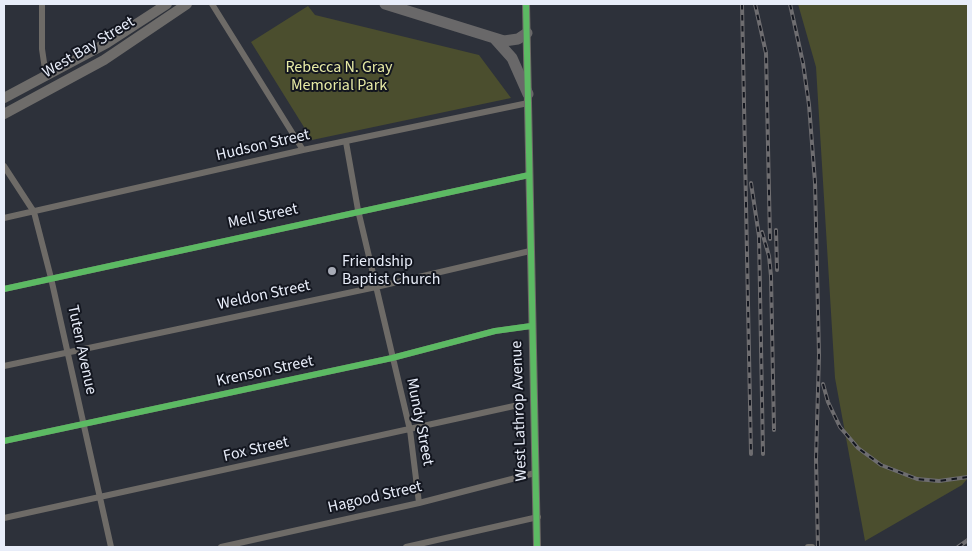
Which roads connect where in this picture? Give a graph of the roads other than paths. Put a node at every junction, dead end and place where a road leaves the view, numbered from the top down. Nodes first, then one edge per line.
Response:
1 (42, 4) edge
2 (167, 4) edge
3 (187, 4) edge
4 (212, 4) edge
5 (384, 4) edge
6 (526, 4) edge
7 (527, 33) junction
8 (491, 37) junction
9 (46, 76) junction
10 (4, 98) edge
11 (528, 99) junction
12 (4, 114) edge
13 (346, 142) junction
14 (303, 150) junction
15 (4, 166) edge
16 (529, 175) junction
17 (358, 210) junction
18 (34, 212) junction
19 (4, 218) edge
20 (530, 251) junction
21 (51, 278) junction
22 (376, 287) junction
23 (4, 289) edge
24 (532, 326) junction
25 (68, 352) junction
26 (392, 358) junction
27 (4, 366) edge
28 (514, 406) dead end
29 (84, 425) junction
30 (410, 430) junction
31 (4, 441) edge
32 (535, 473) junction
33 (101, 499) junction
34 (419, 503) junction
35 (538, 517) junction
36 (4, 518) edge
37 (111, 547) edge
38 (220, 547) edge
39 (406, 547) edge
40 (537, 547) edge
41 (808, 547) edge
42 (812, 547) edge

1 - 9 street
2 - 9 main road, West Bay Street
3 - 12 main road, West Bay Street
4 - 14 street
5 - 8 highway
6 - 7 street, West Lathrop Avenue
7 - 8 highway
7 - 11 street, West Lathrop Avenue
8 - 11 highway
9 - 10 main road, West Bay Street
11 - 13 street, Hudson Street
11 - 16 street, West Lathrop Avenue
13 - 14 street, Hudson Street
13 - 17 street, Mundy Street
14 - 18 street, Hudson Street
15 - 18 street, Tuten Avenue
16 - 17 street, Mell Street
16 - 20 street, West Lathrop Avenue
17 - 21 street, Mell Street
17 - 22 street, Mundy Street
18 - 19 street, Hudson Street
18 - 21 street, Tuten Avenue
20 - 22 street, Weldon Street
20 - 24 street, West Lathrop Avenue
21 - 23 street, Mell Street
21 - 25 street, Tuten Avenue
22 - 25 street, Weldon Street
22 - 26 street, Mundy Street
24 - 26 street, Krenson Street
24 - 32 street, West Lathrop Avenue
25 - 27 street, Weldon Street
25 - 29 street, Tuten Avenue
26 - 29 street, Krenson Street
26 - 30 street, Mundy Street
28 - 30 street, Fox Street
29 - 31 street, Krenson Street
29 - 33 street, Tuten Avenue
30 - 33 street, Fox Street
30 - 34 street, Mundy Street
32 - 34 street, Hagood Street
32 - 35 street, West Lathrop Avenue
33 - 36 street, Fox Street
33 - 37 street, Tuten Avenue
34 - 38 street, Hagood Street
35 - 39 street
35 - 40 street, West Lathrop Avenue
41 - 42 street

